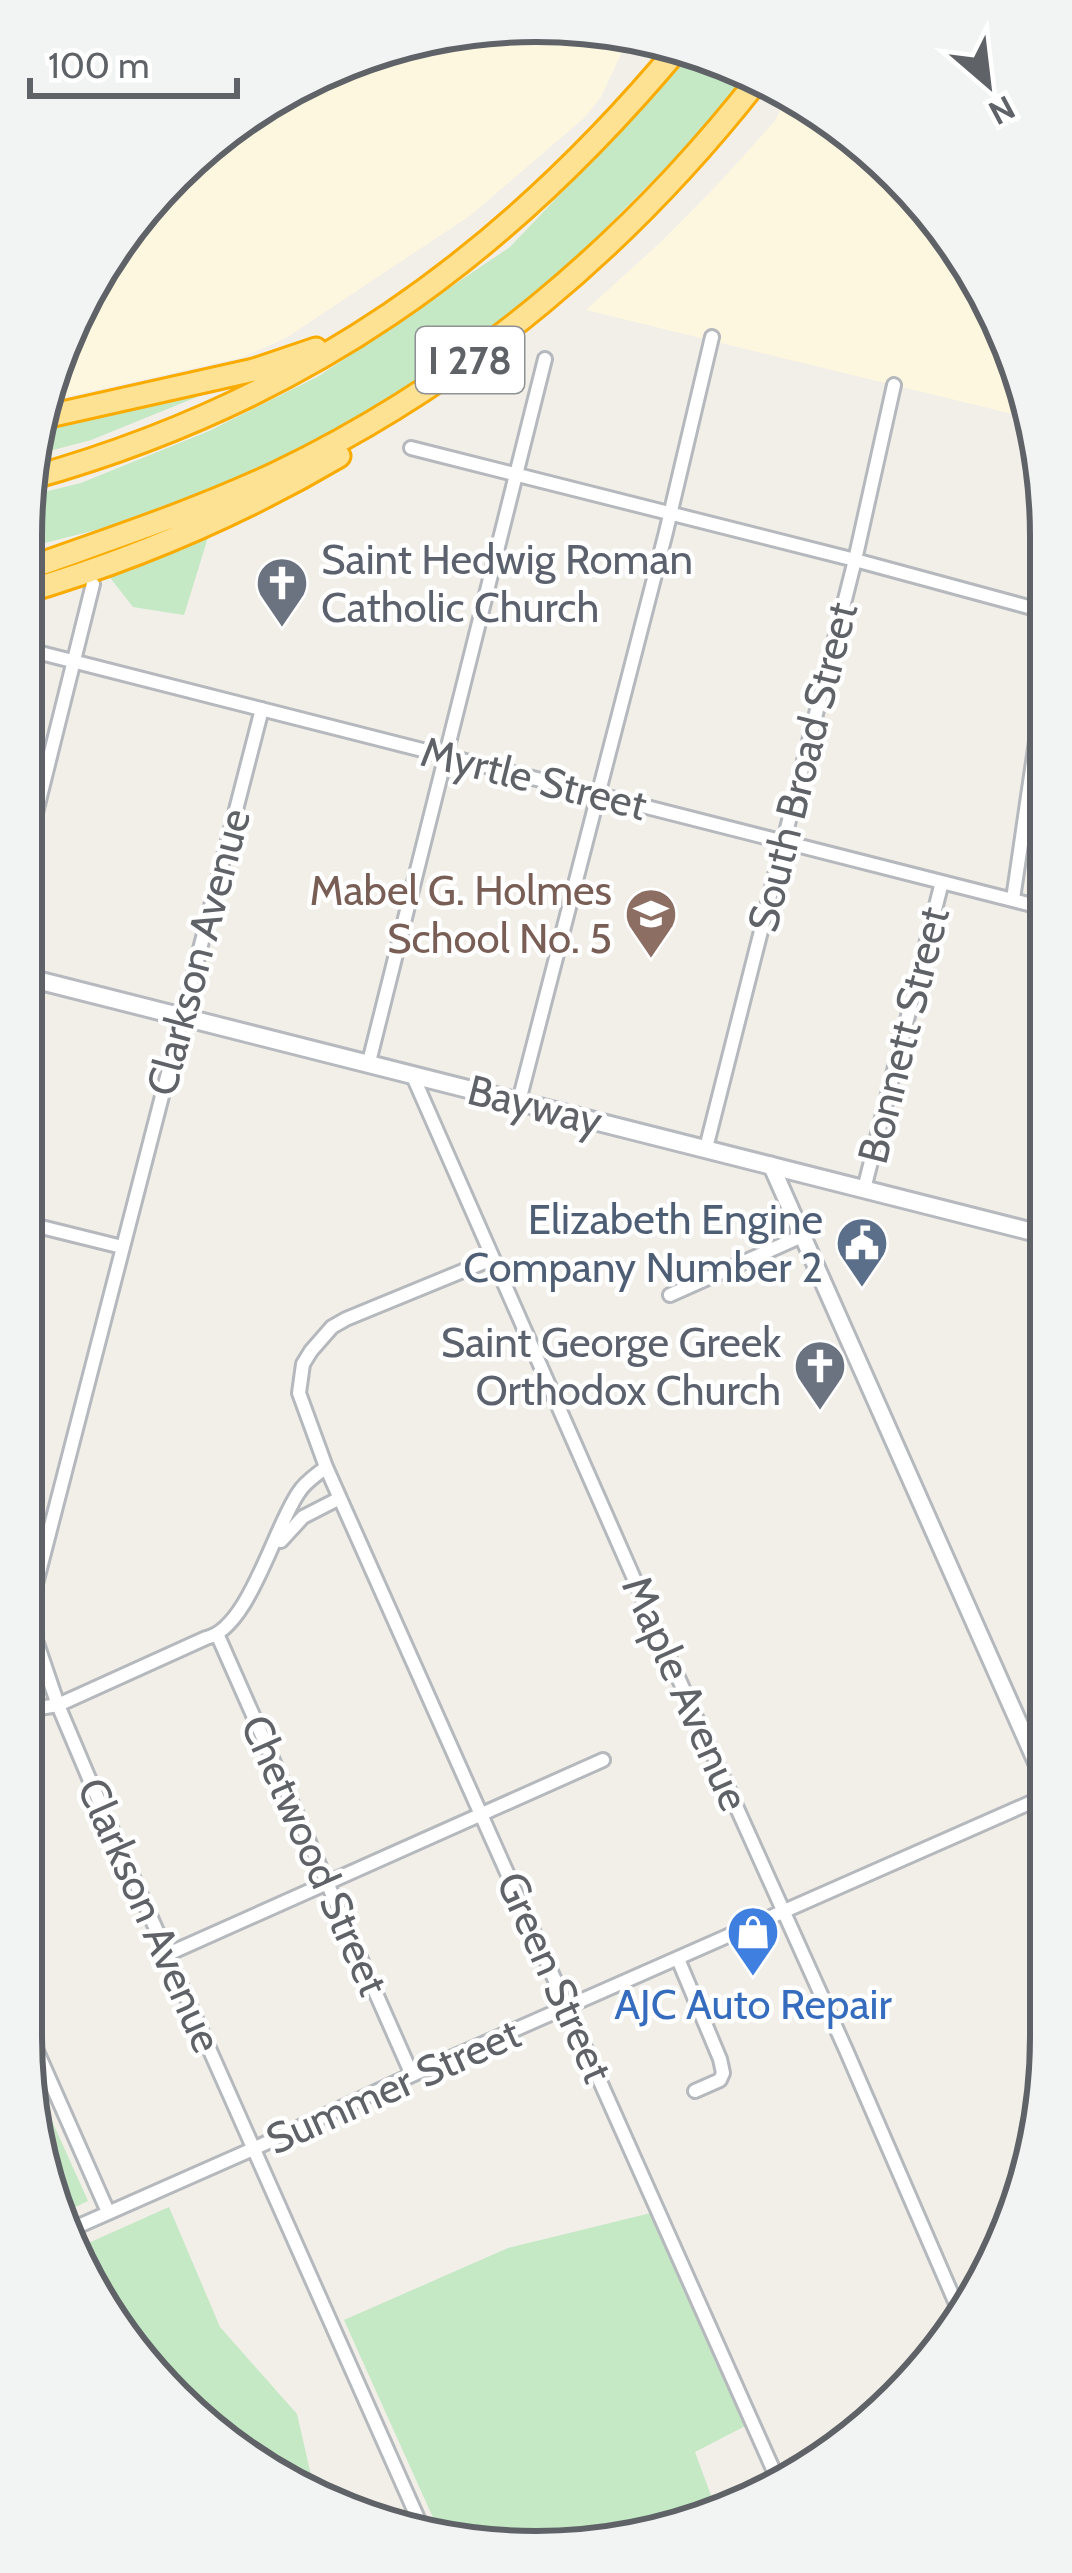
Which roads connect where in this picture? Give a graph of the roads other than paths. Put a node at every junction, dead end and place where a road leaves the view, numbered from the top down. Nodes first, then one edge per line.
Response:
1 (668, 60) edge
2 (749, 91) edge
3 (362, 332) junction
4 (712, 337) dead end
5 (545, 359) dead end
6 (452, 373) junction
7 (894, 385) dead end
8 (57, 414) edge
9 (411, 448) dead end
10 (46, 474) edge
11 (516, 474) junction
12 (671, 513) junction
13 (855, 560) junction
14 (42, 561) edge
15 (93, 584) dead end
16 (42, 586) edge
17 (1030, 607) edge
18 (42, 654) edge
19 (73, 662) junction
20 (262, 710) junction
21 (445, 754) junction
22 (1030, 782) edge
23 (42, 788) edge
24 (598, 794) junction
25 (784, 841) junction
26 (942, 882) junction
27 (1013, 899) junction
28 (1030, 903) edge
29 (42, 981) edge
30 (181, 1016) junction
31 (368, 1063) junction
32 (412, 1073) junction
33 (519, 1100) junction
34 (706, 1148) junction
35 (771, 1165) junction
36 (865, 1189) junction
37 (42, 1227) edge
38 (1030, 1231) edge
39 (802, 1236) junction
40 (122, 1247) junction
41 (492, 1258) junction
42 (670, 1295) dead end
43 (326, 1467) junction
44 (340, 1498) junction
45 (269, 1556) junction
46 (42, 1562) edge
47 (218, 1636) junction
48 (42, 1658) edge
49 (58, 1705) junction
50 (42, 1708) edge
51 (1030, 1748) edge
52 (603, 1760) dead end
53 (1030, 1802) edge
54 (482, 1813) junction
55 (327, 1883) junction
56 (785, 1912) junction
57 (168, 1954) junction
58 (678, 1959) junction
59 (568, 2008) junction
60 (43, 2064) edge
61 (412, 2075) junction
62 (695, 2091) dead end
63 (254, 2149) junction
64 (108, 2212) junction
65 (80, 2225) edge
66 (954, 2300) edge
67 (773, 2470) edge
68 (417, 2516) edge

1 - 3 highway, I 278
2 - 6 highway, I 278
3 - 8 highway
3 - 10 highway, I 278
4 - 12 street
5 - 11 street
6 - 14 highway, I 278
6 - 16 highway
7 - 13 street, South Broad Street
9 - 11 street
11 - 12 street
11 - 21 street
12 - 13 street
12 - 24 street
13 - 17 street
13 - 25 street, South Broad Street
15 - 19 street
18 - 19 street, Myrtle Street
19 - 20 street, Myrtle Street
19 - 23 street
20 - 21 street, Myrtle Street
20 - 30 street, Clarkson Avenue
21 - 24 street, Myrtle Street
21 - 31 street
22 - 27 street
24 - 25 street, Myrtle Street
24 - 33 street
25 - 26 street, Myrtle Street
25 - 34 street, South Broad Street
26 - 27 street, Myrtle Street
26 - 36 street, Bonnett Street
27 - 28 street, Myrtle Street
29 - 30 main road, Bayway
30 - 31 main road, Bayway
30 - 40 street, Clarkson Avenue
31 - 32 main road, Bayway
32 - 33 main road, Bayway
32 - 41 street, Maple Avenue
33 - 34 main road, Bayway
34 - 35 main road, Bayway
35 - 36 main road, Bayway
35 - 39 street
36 - 38 main road, Bayway
37 - 40 street
39 - 42 street
39 - 51 street
40 - 46 street, Clarkson Avenue
41 - 43 street, Green Street
41 - 56 street, Maple Avenue
43 - 44 street, Green Street
43 - 45 street
44 - 45 street
44 - 54 street, Green Street
45 - 47 street
47 - 49 street
47 - 55 street, Chetwood Street
48 - 49 street, Clarkson Avenue
49 - 50 street
49 - 57 street, Clarkson Avenue
52 - 54 street
53 - 56 street, Summer Street
54 - 55 street
54 - 59 street, Green Street
55 - 57 street
55 - 61 street, Chetwood Street
56 - 58 street, Summer Street
56 - 66 street, Maple Avenue
57 - 63 street, Clarkson Avenue
58 - 59 street, Summer Street
58 - 62 street
59 - 61 street, Summer Street
59 - 67 street, Green Street
60 - 64 street
61 - 63 street, Summer Street
63 - 64 street, Summer Street
63 - 68 street, Clarkson Avenue
64 - 65 street, Summer Street

